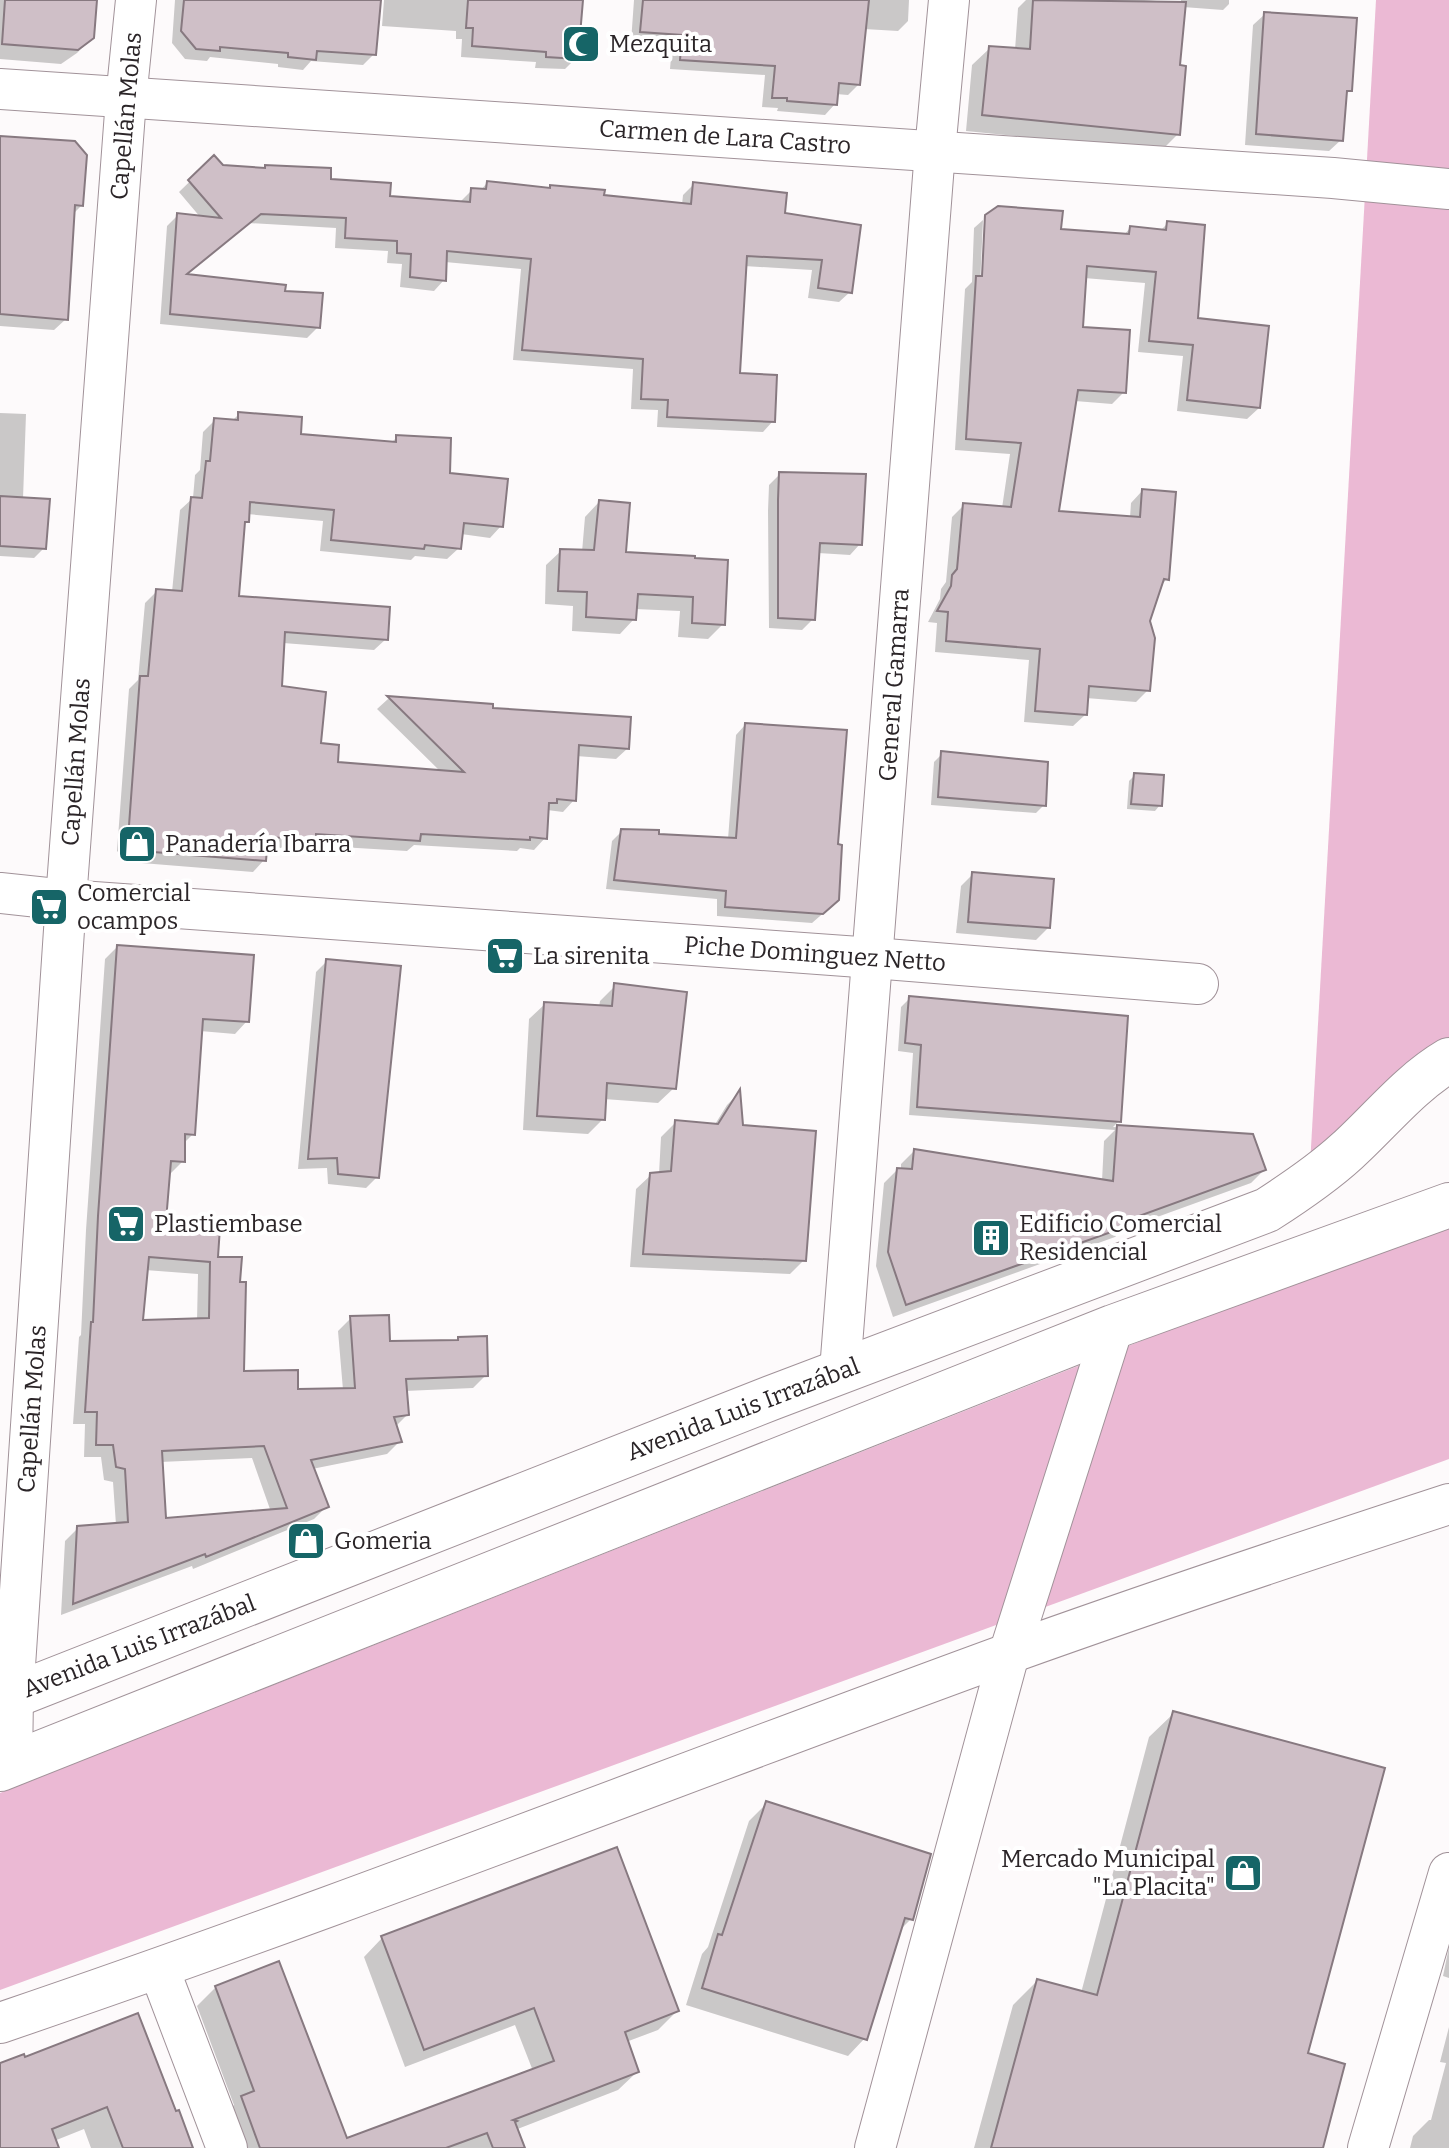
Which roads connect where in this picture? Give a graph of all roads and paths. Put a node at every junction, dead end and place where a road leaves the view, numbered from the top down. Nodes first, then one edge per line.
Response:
1 (136, 0) edge
2 (949, 0) edge
3 (0, 89) edge
4 (126, 99) junction
5 (935, 151) junction
6 (1449, 189) edge
7 (0, 893) edge
8 (66, 900) junction
9 (873, 958) junction
10 (1198, 984) dead end
11 (1443, 1062) edge
12 (1449, 1205) edge
13 (1113, 1327) junction
14 (840, 1371) junction
15 (1449, 1504) edge
16 (1009, 1654) junction
17 (7, 1698) edge
18 (6, 1766) edge
19 (1449, 1873) edge
20 (159, 1969) junction
21 (0, 2023) edge
22 (227, 2148) edge
23 (875, 2148) edge
24 (1368, 2148) edge

1 - 4 street, Capellán Molas
2 - 5 street, General Gamarra
3 - 4 street, Carmen de Lara Castro
4 - 5 street, Carmen de Lara Castro
4 - 8 street, Capellán Molas
5 - 6 street, Carmen de Lara Castro
5 - 9 street, General Gamarra
7 - 8 street, Piche Dominguez Netto
8 - 9 street, Piche Dominguez Netto
8 - 17 street, Capellán Molas
9 - 10 street, Piche Dominguez Netto
9 - 14 street, General Gamarra
11 - 14 highway, Avenida Luis Irrazábal
12 - 13 highway
13 - 16 street
13 - 18 highway
14 - 17 highway, Avenida Luis Irrazábal
15 - 16 street
16 - 20 street
16 - 23 street
17 - 18 street, Capellán Molas
19 - 24 street
20 - 21 street
20 - 22 street

